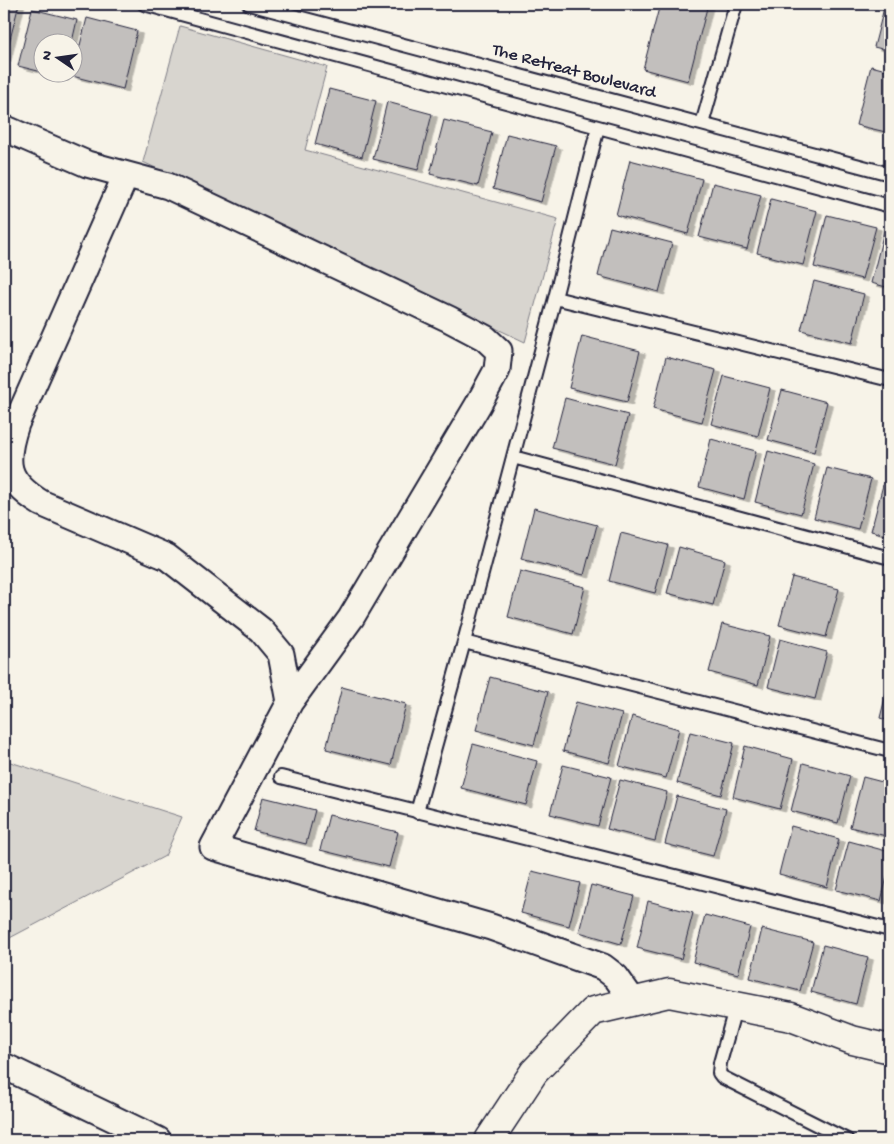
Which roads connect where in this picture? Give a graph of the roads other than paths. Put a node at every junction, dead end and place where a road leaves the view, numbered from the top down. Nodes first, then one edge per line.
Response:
1 (144, 4) edge
2 (249, 4) edge
3 (736, 4) edge
4 (702, 124) junction
5 (598, 127) junction
6 (4, 128) edge
7 (126, 174) junction
8 (890, 174) edge
9 (890, 206) edge
10 (554, 298) junction
11 (890, 380) edge
12 (513, 457) junction
13 (890, 558) edge
14 (464, 642) junction
15 (290, 702) junction
16 (890, 751) edge
17 (281, 777) dead end
18 (417, 812) junction
19 (890, 930) edge
20 (633, 1002) junction
21 (736, 1005) junction
22 (890, 1049) edge
23 (4, 1066) edge
24 (158, 1140) edge
25 (488, 1140) edge
26 (847, 1140) edge

1 - 5 lane
2 - 4 lane, The Retreat Boulevard
3 - 4 lane
4 - 8 lane, The Retreat Boulevard
5 - 9 lane
5 - 10 lane
6 - 7 street
7 - 15 street
7 - 15 street
10 - 11 lane
10 - 12 lane
12 - 13 lane
12 - 14 lane
14 - 16 lane
14 - 18 lane
15 - 20 street
17 - 18 lane
18 - 19 lane
20 - 21 street
20 - 25 street
21 - 22 street
21 - 26 lane
23 - 24 street

